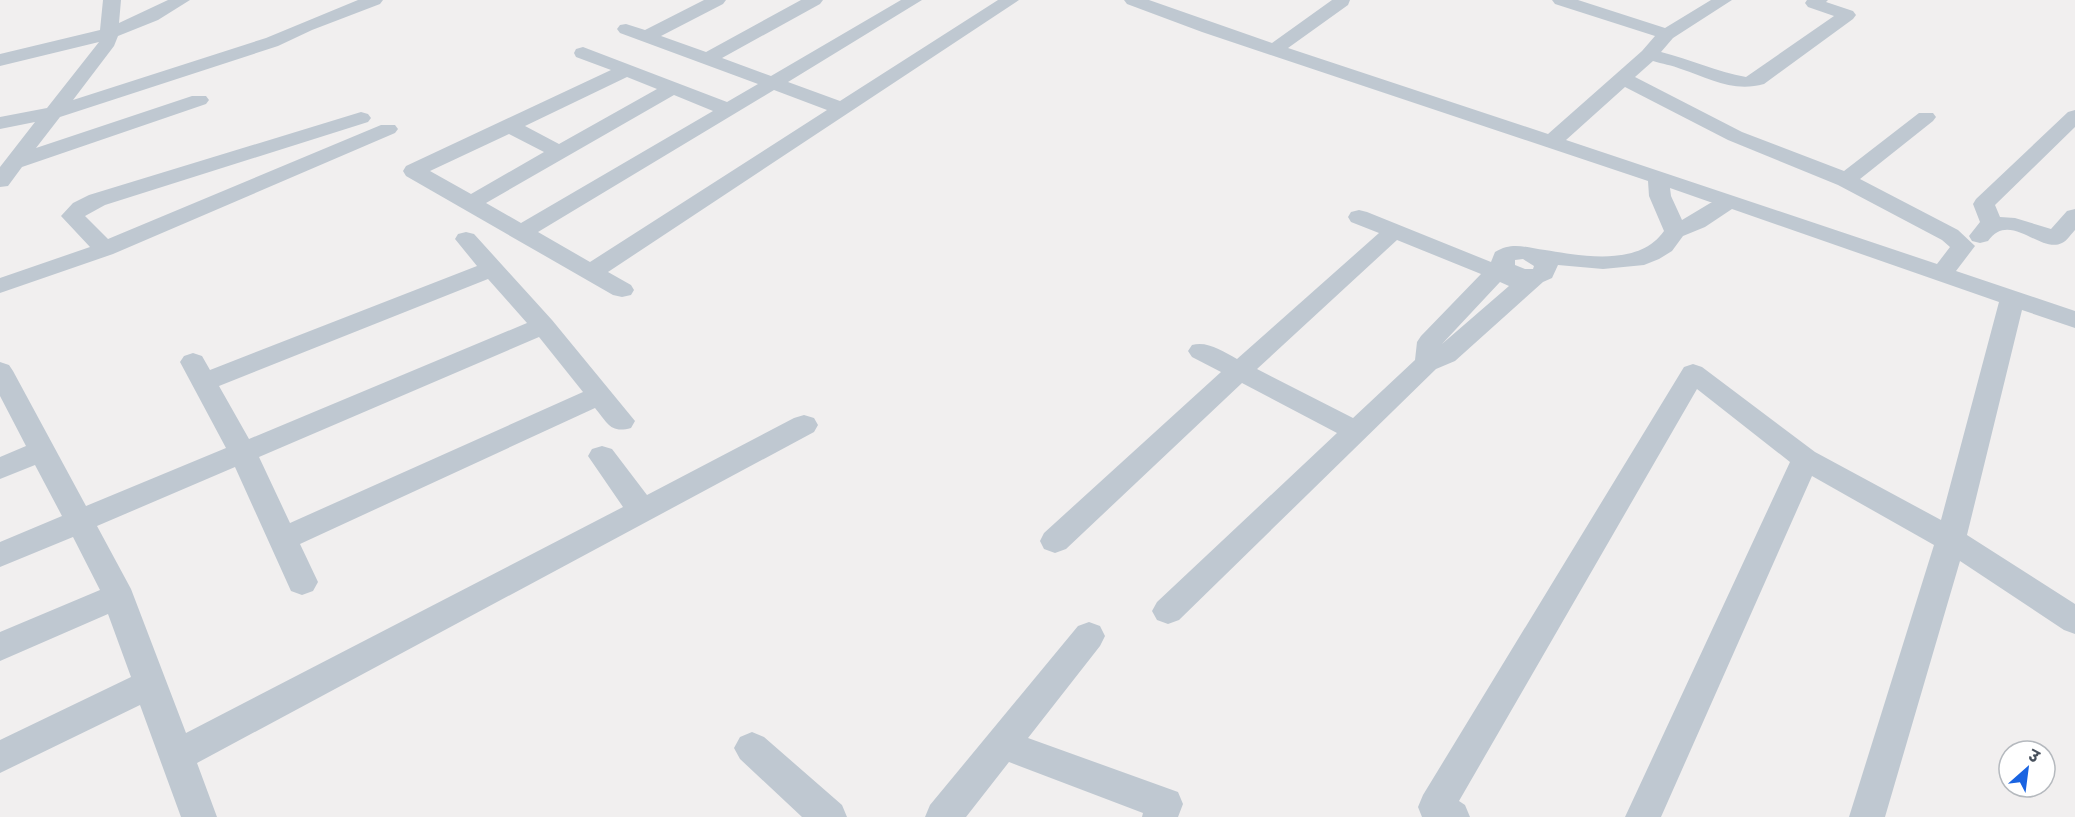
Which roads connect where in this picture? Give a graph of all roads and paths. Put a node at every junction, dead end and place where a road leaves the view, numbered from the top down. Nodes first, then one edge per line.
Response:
1 (112, 0) edge
2 (181, 0) edge
3 (374, 0) edge
4 (717, 0) edge
5 (814, 0) edge
6 (1011, 0) edge
7 (1133, 0) edge
8 (1188, 0) edge
9 (1561, 0) edge
10 (1819, 0) edge
11 (1342, 1) edge
12 (901, 2) edge
13 (1689, 3) dead end
14 (1715, 4) edge
15 (1166, 12) junction
16 (626, 29) dead end
17 (108, 34) junction
18 (1667, 34) junction
19 (637, 49) junction
20 (1274, 50) junction
21 (584, 53) dead end
22 (1649, 56) junction
23 (707, 59) junction
24 (0, 60) edge
25 (1623, 78) junction
26 (774, 83) junction
27 (672, 88) junction
28 (199, 100) dead end
29 (843, 109) junction
30 (729, 110) junction
31 (55, 112) junction
32 (2075, 116) edge
33 (1926, 117) dead end
34 (361, 118) dead end
35 (0, 123) edge
36 (510, 126) junction
37 (388, 129) dead end
38 (1551, 142) junction
39 (256, 151) junction
40 (559, 152) junction
41 (16, 162) junction
42 (274, 177) junction
43 (1659, 178) junction
44 (1846, 180) junction
45 (0, 181) edge
46 (1729, 201) junction
47 (471, 203) junction
48 (2075, 216) edge
49 (1359, 217) dead end
50 (1992, 224) junction
51 (1395, 231) junction
52 (1675, 231) junction
53 (522, 232) junction
54 (465, 239) dead end
55 (2065, 242) edge
56 (1963, 246) junction
57 (105, 249) junction
58 (492, 269) junction
59 (1500, 269) junction
60 (591, 272) junction
61 (1532, 273) junction
62 (1941, 274) junction
63 (0, 286) edge
64 (622, 290) dead end
65 (2012, 299) junction
66 (2075, 320) edge
67 (543, 326) junction
68 (1201, 351) dead end
69 (1427, 363) junction
70 (0, 371) edge
71 (1239, 371) junction
72 (600, 395) junction
73 (621, 420) dead end
74 (804, 425) dead end
75 (1356, 431) junction
76 (42, 450) junction
77 (243, 453) junction
78 (602, 456) dead end
79 (1805, 459) junction
80 (0, 469) edge
81 (642, 510) junction
82 (80, 523) junction
83 (282, 539) junction
84 (1951, 540) junction
85 (1055, 541) dead end
86 (0, 555) edge
87 (302, 582) dead end
88 (117, 596) junction
89 (1168, 611) dead end
90 (2075, 621) edge
91 (1089, 636) dead end
92 (0, 647) edge
93 (149, 684) junction
94 (1002, 744) junction
95 (752, 748) dead end
96 (176, 756) junction
97 (0, 757) edge
98 (1439, 814) edge
99 (198, 817) edge
100 (829, 817) edge
101 (943, 817) edge
102 (1161, 817) edge
103 (1642, 817) edge
104 (1867, 817) edge

1 - 17 street
2 - 17 street
3 - 31 street
4 - 19 street
5 - 23 street
6 - 29 street
7 - 15 street
8 - 15 street
9 - 18 street
10 - 22 street
11 - 20 street
12 - 26 street
13 - 14 street
14 - 18 street
15 - 20 street
16 - 19 street
17 - 24 street
17 - 31 street
18 - 22 street
19 - 21 street
19 - 23 street
19 - 27 street
19 - 36 street
20 - 38 street
22 - 25 street
23 - 26 street
25 - 38 street
25 - 44 street
26 - 29 street
26 - 30 street
27 - 30 street
27 - 40 street
28 - 41 street
29 - 60 street
30 - 53 street
31 - 35 street
31 - 41 street
32 - 50 street
33 - 44 street
34 - 39 street
36 - 40 street
36 - 47 street
37 - 42 street
38 - 43 street
39 - 42 street
39 - 57 street
40 - 47 street
41 - 45 street
42 - 57 street
43 - 46 street
43 - 52 street
44 - 56 street
46 - 52 street
46 - 62 street
47 - 53 street
48 - 55 street
49 - 51 street
50 - 55 street
50 - 56 street
51 - 59 street
51 - 71 street
52 - 61 street
53 - 60 street
54 - 58 street
56 - 62 street
57 - 63 street
58 - 67 street
58 - 77 street
59 - 61 street
59 - 69 street
60 - 64 street
61 - 69 street
62 - 65 street
65 - 66 street
65 - 84 street
67 - 72 street
67 - 77 street
68 - 71 street
69 - 75 street
70 - 76 street
71 - 75 street
71 - 85 street
72 - 73 street
72 - 83 street
74 - 81 street
75 - 89 street
76 - 80 street
76 - 82 street
77 - 82 street
77 - 83 street
78 - 81 street
79 - 84 street
79 - 98 street
79 - 103 street
81 - 96 street
82 - 86 street
82 - 88 street
83 - 87 street
84 - 90 street
84 - 104 street
88 - 92 street
88 - 93 street
91 - 94 street
93 - 96 street
93 - 97 street
94 - 101 street
94 - 102 street
95 - 100 street
96 - 99 street

